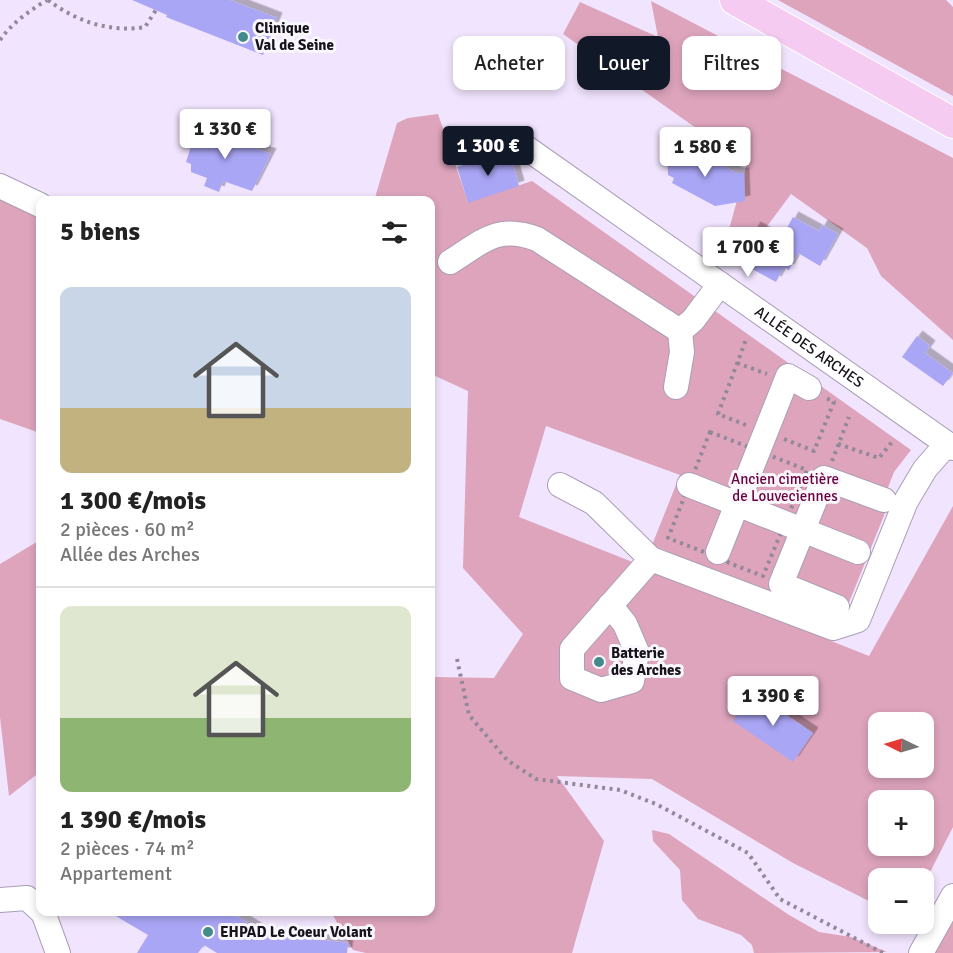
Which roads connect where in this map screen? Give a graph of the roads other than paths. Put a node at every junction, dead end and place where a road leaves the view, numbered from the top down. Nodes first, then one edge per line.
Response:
1 (735, 0) edge
2 (952, 122) edge
3 (518, 142) dead end
4 (0, 186) edge
5 (36, 203) edge
6 (450, 262) dead end
7 (720, 284) junction
8 (680, 331) junction
9 (676, 387) dead end
10 (809, 388) dead end
11 (950, 446) edge
12 (560, 485) dead end
13 (689, 485) dead end
14 (884, 500) dead end
15 (737, 504) junction
16 (803, 530) junction
17 (718, 552) dead end
18 (858, 552) dead end
19 (651, 559) junction
20 (610, 605) dead end
21 (837, 607) dead end
22 (953, 896) edge
23 (0, 900) edge
24 (36, 906) edge
25 (44, 916) edge
26 (58, 953) edge
27 (921, 953) edge

1 - 2 main road
3 - 7 street, ALLÉE DES ARCHES
4 - 5 street
6 - 8 street
7 - 8 street
7 - 11 street, ALLÉE DES ARCHES
8 - 9 street
10 - 15 street
11 - 19 street
12 - 19 street
13 - 15 street
14 - 16 street
15 - 16 street
15 - 17 street
16 - 18 street
16 - 21 street
19 - 20 street
22 - 27 street
23 - 24 street
25 - 26 street

